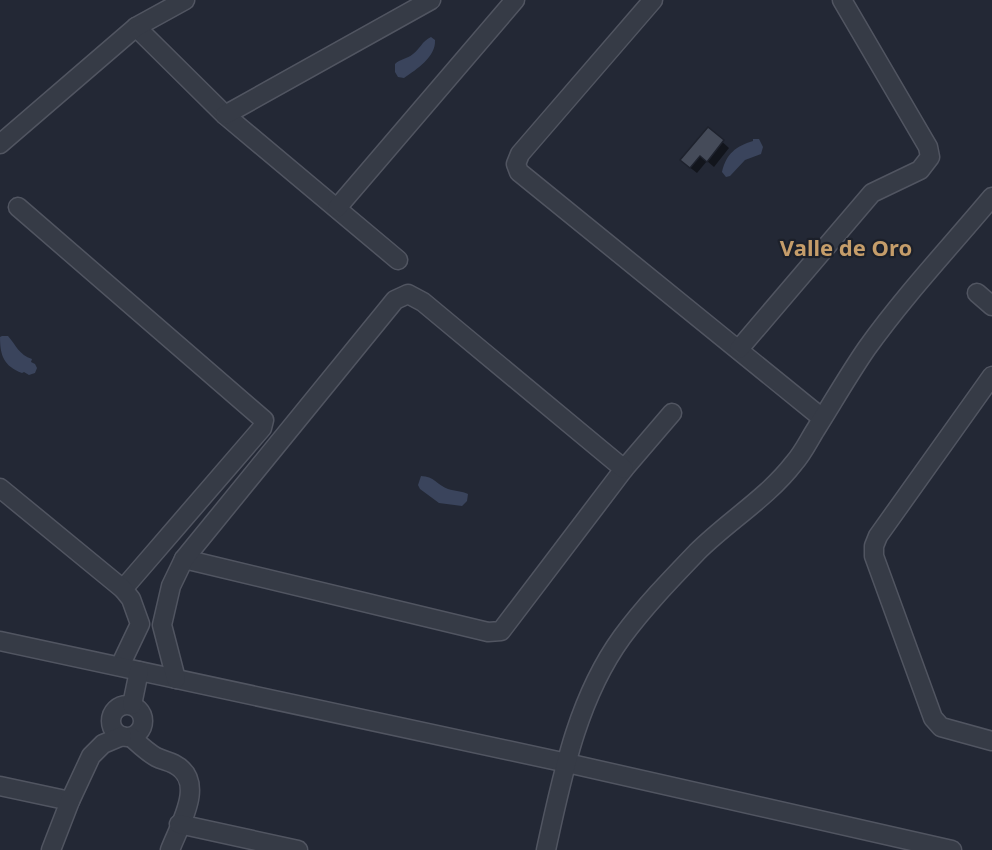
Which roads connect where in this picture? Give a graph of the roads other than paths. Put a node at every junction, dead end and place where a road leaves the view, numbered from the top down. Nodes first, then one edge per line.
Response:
1 (185, 0) edge
2 (431, 0) edge
3 (515, 0) edge
4 (653, 0) edge
5 (842, 0) edge
6 (136, 27) junction
7 (225, 115) junction
8 (0, 144) edge
9 (992, 197) edge
10 (18, 207) dead end
11 (337, 208) junction
12 (398, 260) dead end
13 (977, 293) dead end
14 (992, 306) edge
15 (739, 349) junction
16 (992, 376) edge
17 (672, 412) dead end
18 (822, 418) junction
19 (624, 469) junction
20 (0, 488) edge
21 (184, 559) junction
22 (123, 589) junction
23 (140, 624) junction
24 (162, 625) junction
25 (0, 640) edge
26 (120, 666) junction
27 (139, 671) junction
28 (176, 679) junction
29 (132, 705) junction
30 (126, 737) junction
31 (992, 741) edge
32 (567, 763) junction
33 (0, 786) edge
34 (70, 801) junction
35 (179, 824) junction
36 (900, 843) edge
37 (51, 850) edge
38 (170, 850) edge
39 (298, 850) edge
40 (546, 850) edge
41 (952, 850) edge

1 - 6 street
2 - 7 street
3 - 11 street
4 - 15 street
5 - 15 street
6 - 7 street
6 - 8 street
7 - 11 street
9 - 18 street
10 - 22 street
11 - 12 street
13 - 14 street
15 - 18 street
16 - 31 street
17 - 19 street
18 - 32 street
19 - 21 street
19 - 21 street
20 - 22 street
21 - 24 street
22 - 23 street
23 - 24 street
23 - 26 street
24 - 28 street
25 - 26 street
26 - 27 street
27 - 28 street
27 - 29 street
28 - 32 street
29 - 30 street
29 - 30 street
30 - 34 street
30 - 35 street
32 - 36 street
32 - 40 street
33 - 34 street
34 - 37 street
35 - 38 street
35 - 39 street
36 - 41 street

